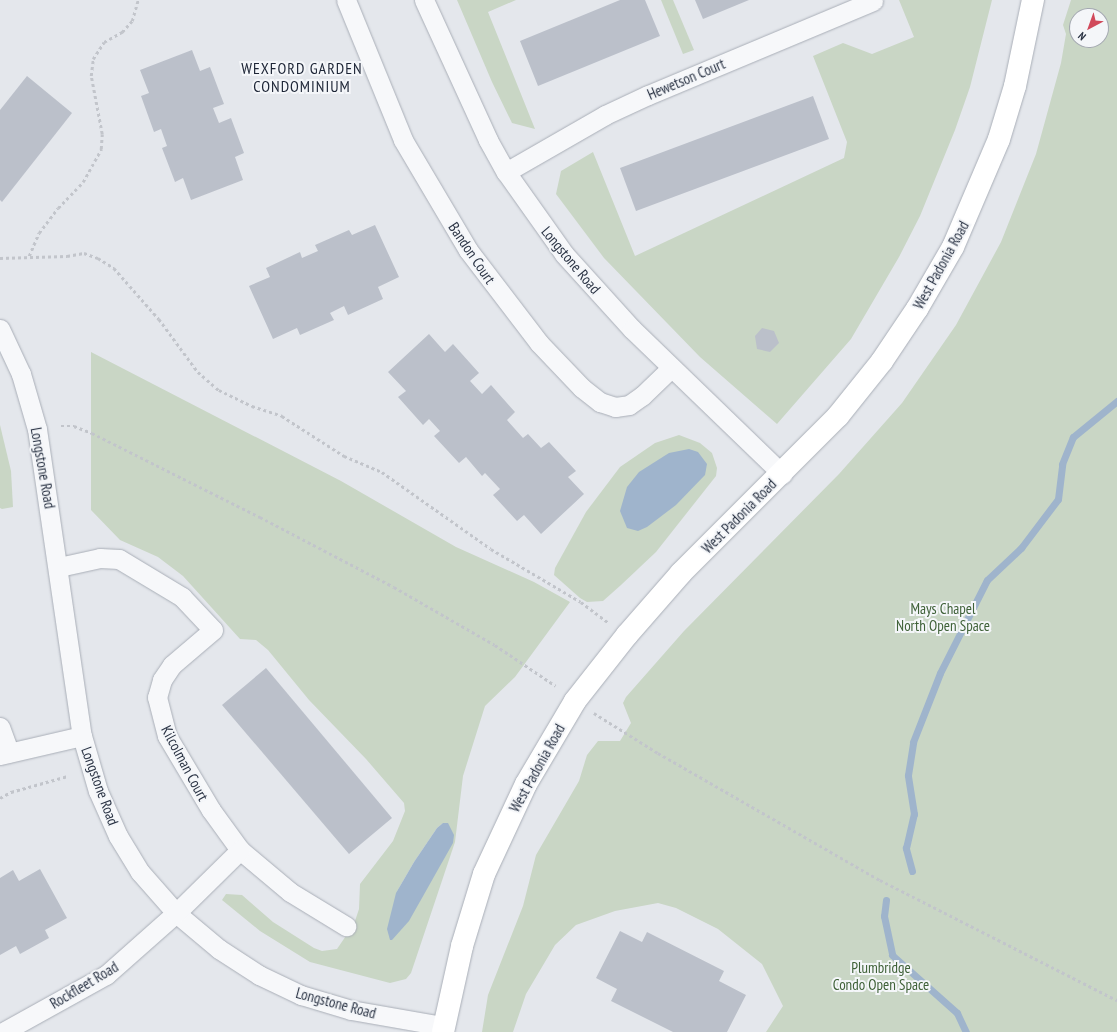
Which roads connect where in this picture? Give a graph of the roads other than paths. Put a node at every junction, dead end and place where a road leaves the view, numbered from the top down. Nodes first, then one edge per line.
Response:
1 (346, 0) edge
2 (424, 0) edge
3 (1033, 0) edge
4 (873, 1) dead end
5 (506, 172) junction
6 (0, 329) edge
7 (671, 368) junction
8 (782, 474) junction
9 (59, 567) junction
10 (0, 727) edge
11 (82, 736) junction
12 (4, 754) edge
13 (240, 850) junction
14 (176, 913) junction
15 (346, 926) dead end
16 (443, 1029) edge
17 (3, 1032) edge

1 - 7 street, Bandon Court
2 - 5 street, Longstone Road
3 - 8 main road, West Padonia Road
4 - 5 street, Hewetson Court
5 - 7 street, Longstone Road
6 - 9 street, Longstone Road
7 - 8 street, Longstone Road
8 - 16 main road, West Padonia Road
9 - 11 street, Longstone Road
9 - 13 street, Kilcolman Court
10 - 12 street
11 - 12 street
11 - 14 street, Longstone Road
13 - 14 street
13 - 15 street, Kilcolman Court
14 - 16 street, Longstone Road
14 - 17 street, Rockfleet Road

